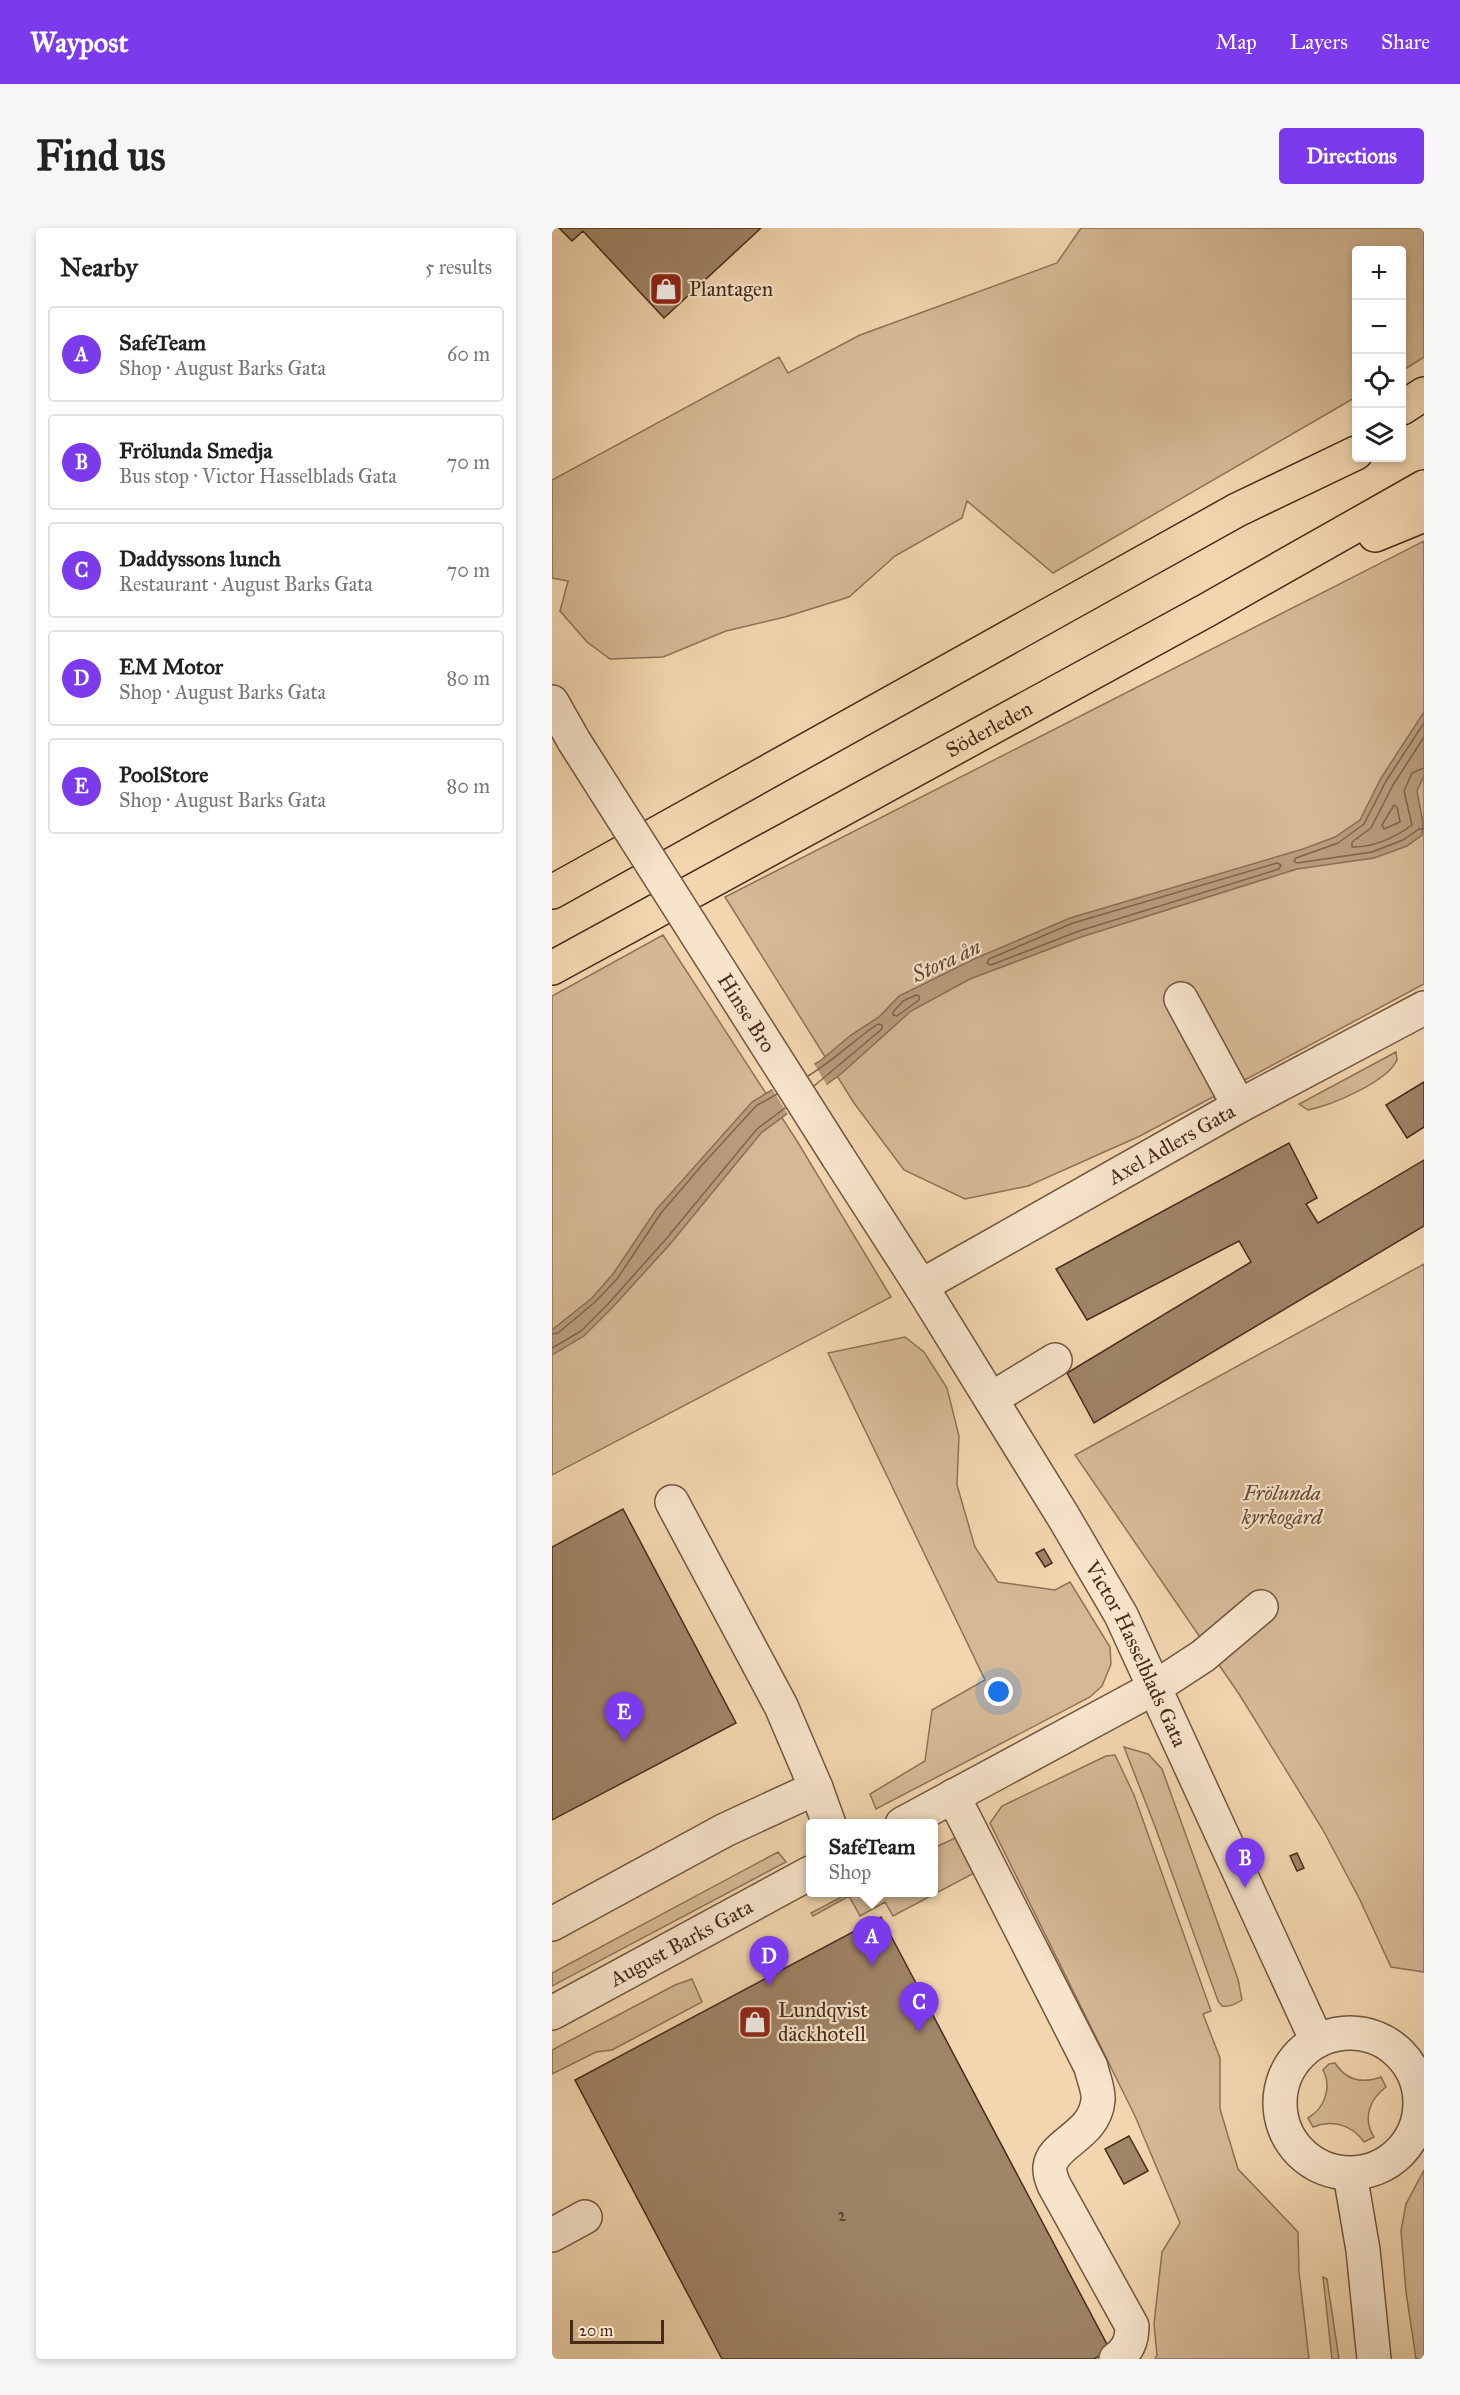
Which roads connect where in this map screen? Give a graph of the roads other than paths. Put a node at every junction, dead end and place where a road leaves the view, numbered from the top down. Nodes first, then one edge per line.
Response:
1 (1424, 394) edge
2 (1406, 405) edge
3 (1424, 420) edge
4 (1406, 429) edge
5 (1352, 438) edge
6 (1352, 455) edge
7 (1424, 487) edge
8 (1236, 510) junction
9 (1424, 515) edge
10 (1244, 590) junction
11 (552, 702) edge
12 (552, 892) edge
13 (552, 968) edge
14 (1181, 999) dead end
15 (1424, 1008) edge
16 (1239, 1106) junction
17 (921, 1286) junction
18 (1055, 1360) dead end
19 (991, 1399) junction
20 (672, 1502) dead end
21 (1261, 1607) dead end
22 (1154, 1688) junction
23 (816, 1788) junction
24 (952, 1796) junction
25 (827, 1819) edge
26 (911, 1819) edge
27 (806, 1875) edge
28 (552, 1924) edge
29 (552, 2013) edge
30 (1317, 2041) junction
31 (1419, 2073) edge
32 (1350, 2174) junction
33 (585, 2217) dead end
34 (552, 2235) edge
35 (1116, 2359) edge
36 (1374, 2359) edge

1 - 2 highway
3 - 4 highway
5 - 8 highway
6 - 8 highway
7 - 10 highway, Söderleden
8 - 12 highway
9 - 10 highway
10 - 13 highway, Söderleden
11 - 17 street, Hinse Bro, bridge
14 - 16 street
15 - 16 street, Axel Adlers Gata
16 - 17 street, Axel Adlers Gata
17 - 19 street, Victor Hasselblads Gata
18 - 19 street
19 - 22 street, Victor Hasselblads Gata
20 - 23 street
21 - 22 street
22 - 24 street
22 - 30 street, Victor Hasselblads Gata
23 - 25 street
23 - 28 street
24 - 26 street
24 - 35 street
27 - 29 street, August Barks Gata
30 - 31 street
30 - 32 street
31 - 32 street
32 - 36 street
33 - 34 street

